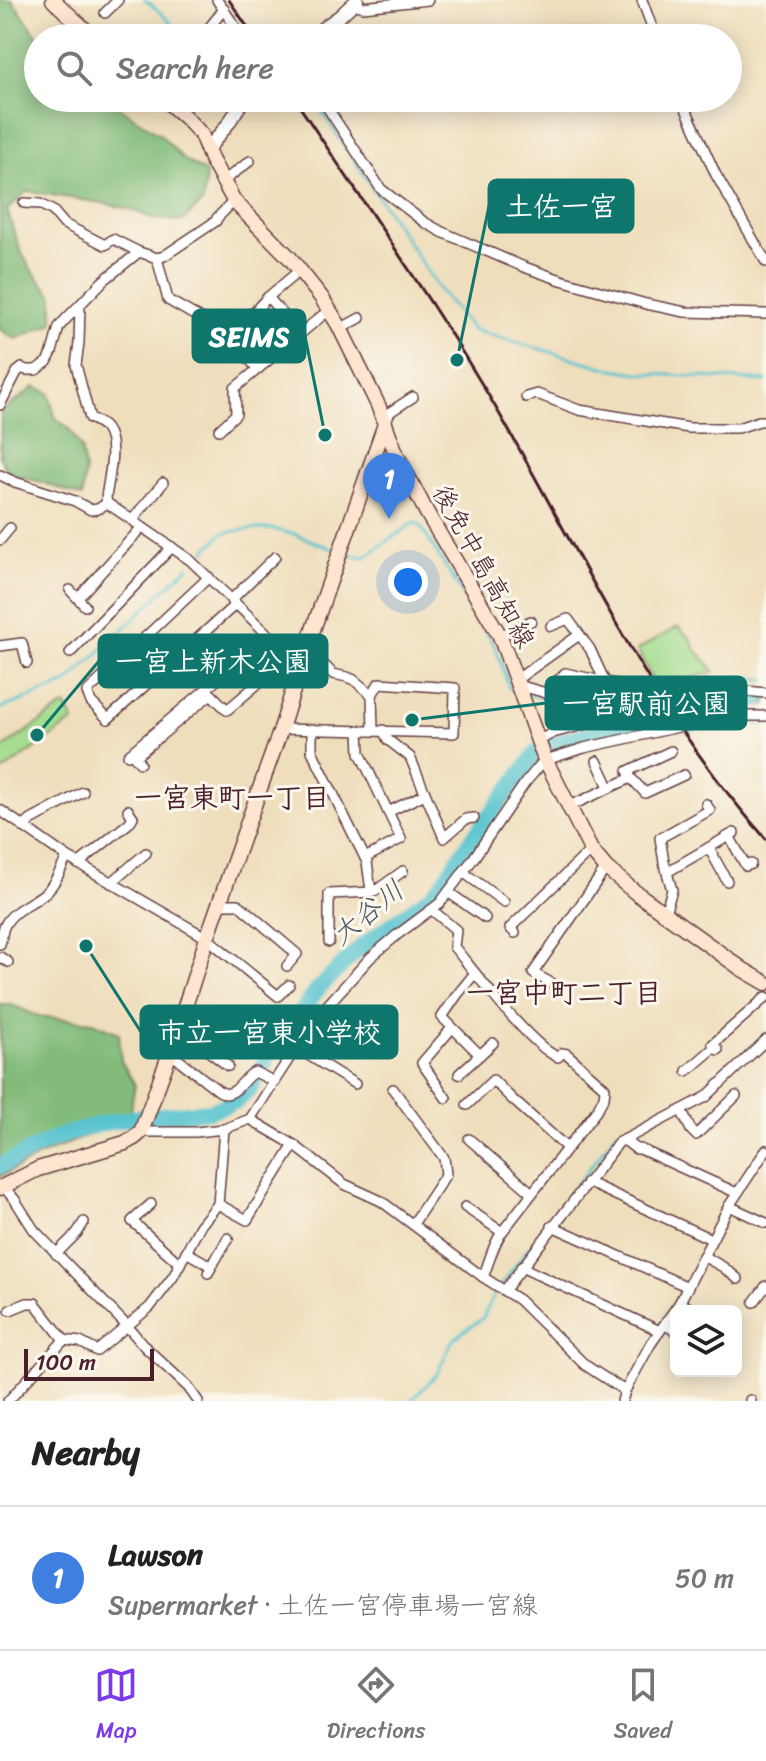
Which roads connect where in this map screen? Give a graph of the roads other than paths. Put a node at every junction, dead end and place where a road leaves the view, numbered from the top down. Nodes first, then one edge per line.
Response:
1 (53, 0) edge
2 (118, 0) edge
3 (217, 0) edge
4 (428, 0) edge
5 (642, 0) edge
6 (355, 2) edge
7 (224, 9) junction
8 (105, 13) dead end
9 (79, 24) edge
10 (212, 24) edge
11 (234, 24) edge
12 (327, 24) edge
13 (651, 24) edge
14 (179, 112) edge
15 (236, 112) edge
16 (330, 112) edge
17 (687, 112) edge
18 (208, 149) junction
19 (250, 161) dead end
20 (222, 182) junction
21 (234, 201) junction
22 (24, 203) dead end
23 (139, 252) junction
24 (157, 258) junction
25 (766, 262) edge
26 (300, 270) junction
27 (268, 297) junction
28 (80, 306) junction
29 (329, 310) junction
30 (766, 314) edge
31 (360, 318) dead end
32 (340, 329) junction
33 (300, 334) junction
34 (239, 348) dead end
35 (258, 369) junction
36 (413, 397) dead end
37 (526, 397) dead end
38 (0, 405) edge
39 (766, 421) edge
40 (385, 424) junction
41 (219, 430) dead end
42 (0, 475) edge
43 (163, 483) dead end
44 (107, 503) junction
45 (132, 520) junction
46 (142, 527) junction
47 (10, 528) dead end
48 (0, 540) edge
49 (172, 547) junction
50 (275, 557) dead end
51 (209, 577) junction
52 (77, 598) dead end
53 (234, 602) junction
54 (531, 621) dead end
55 (551, 626) dead end
56 (579, 635) junction
57 (269, 636) junction
58 (500, 636) junction
59 (0, 646) edge
60 (70, 653) dead end
61 (301, 655) junction
62 (27, 663) dead end
63 (517, 682) junction
64 (766, 693) edge
65 (372, 695) junction
66 (766, 716) edge
67 (281, 729) junction
68 (312, 729) junction
69 (359, 730) junction
70 (378, 730) junction
71 (538, 741) junction
72 (671, 751) dead end
73 (128, 755) dead end
74 (545, 759) junction
75 (597, 761) dead end
76 (140, 763) dead end
77 (684, 775) dead end
78 (631, 778) junction
79 (609, 787) junction
80 (83, 792) dead end
81 (425, 794) junction
82 (706, 804) dead end
83 (570, 806) junction
84 (0, 810) edge
85 (128, 810) dead end
86 (388, 812) junction
87 (474, 818) dead end
88 (23, 827) junction
89 (709, 848) junction
90 (591, 850) junction
91 (146, 853) dead end
92 (67, 857) junction
93 (365, 858) junction
94 (78, 864) junction
95 (751, 864) dead end
96 (606, 868) junction
97 (403, 871) dead end
98 (463, 872) junction
99 (667, 872) junction
100 (727, 881) dead end
101 (111, 883) junction
102 (371, 891) junction
103 (448, 892) junction
104 (504, 902) dead end
105 (219, 904) junction
106 (432, 910) junction
107 (665, 913) junction
108 (485, 918) dead end
109 (2, 926) edge
110 (515, 933) dead end
111 (207, 938) junction
112 (329, 942) dead end
113 (0, 944) edge
114 (287, 966) dead end
115 (475, 973) junction
116 (551, 983) dead end
117 (766, 983) edge
118 (289, 985) dead end
119 (766, 997) edge
120 (178, 1028) junction
121 (452, 1028) junction
122 (766, 1040) edge
123 (493, 1043) dead end
124 (295, 1047) junction
125 (170, 1053) junction
126 (480, 1055) junction
127 (228, 1066) dead end
128 (687, 1071) dead end
129 (459, 1074) dead end
130 (275, 1082) junction
131 (355, 1084) dead end
132 (393, 1089) dead end
133 (736, 1096) dead end
134 (446, 1098) dead end
135 (467, 1105) dead end
136 (681, 1110) junction
137 (250, 1119) junction
138 (224, 1129) junction
139 (141, 1131) junction
140 (469, 1139) dead end
141 (624, 1140) junction
142 (294, 1145) junction
143 (567, 1148) junction
144 (766, 1150) edge
145 (762, 1163) edge
146 (587, 1182) junction
147 (2, 1187) edge
148 (532, 1193) junction
149 (737, 1193) junction
150 (151, 1204) dead end
151 (218, 1204) junction
152 (729, 1206) junction
153 (465, 1207) dead end
154 (84, 1222) dead end
155 (766, 1223) edge
156 (413, 1224) junction
157 (552, 1226) junction
158 (502, 1232) junction
159 (228, 1238) dead end
160 (711, 1239) junction
161 (186, 1252) junction
162 (56, 1254) junction
163 (703, 1256) junction
164 (180, 1264) junction
165 (521, 1267) junction
166 (483, 1277) junction
167 (738, 1279) dead end
168 (766, 1286) edge
169 (688, 1287) junction
170 (501, 1289) junction
171 (680, 1302) junction
172 (754, 1302) dead end
173 (684, 1305) edge
174 (10, 1310) dead end
175 (128, 1327) junction
176 (663, 1328) junction
177 (670, 1330) edge
178 (64, 1340) junction
179 (623, 1396) edge
180 (8, 1401) edge
181 (198, 1401) edge

1 - 9 main road
2 - 8 street
3 - 7 street
4 - 6 street
5 - 13 street
6 - 12 street
7 - 10 street
7 - 11 street
14 - 18 main road, 後免中島高知線
15 - 18 street
16 - 30 street
17 - 25 street
18 - 20 main road, 後免中島高知線
19 - 20 street
20 - 21 main road, 後免中島高知線
21 - 24 street
21 - 26 main road, 後免中島高知線
22 - 23 street
23 - 24 street
23 - 28 street
24 - 27 street
26 - 27 street
26 - 29 main road, 後免中島高知線
27 - 33 street
28 - 38 street
28 - 44 street
29 - 32 main road, 後免中島高知線
29 - 33 street
31 - 32 street
32 - 40 main road, 後免中島高知線
33 - 35 street
34 - 35 street
35 - 41 street
36 - 40 street
37 - 39 street
40 - 58 main road, 後免中島高知線
40 - 61 main road
42 - 44 street
43 - 45 street
44 - 45 street
45 - 46 street
46 - 49 street
46 - 52 street
47 - 48 street
49 - 51 street
49 - 60 street
50 - 53 street
51 - 53 street
51 - 53 street
53 - 57 street
54 - 58 street
55 - 56 street
56 - 63 street
56 - 63 street
57 - 61 street
57 - 73 street
58 - 63 main road, 後免中島高知線
59 - 62 street
61 - 65 street
61 - 67 main road
61 - 76 street
63 - 71 main road, 後免中島高知線
64 - 71 street
65 - 70 street
65 - 70 street
66 - 74 street
67 - 68 street
67 - 105 main road
68 - 69 street
68 - 93 street
69 - 70 street
69 - 86 street
70 - 81 street
71 - 74 main road, 後免中島高知線
72 - 78 street
74 - 83 main road, 後免中島高知線
74 - 98 street
75 - 79 street
77 - 78 street
78 - 79 street
79 - 83 street
80 - 88 street
81 - 86 street
81 - 87 street
82 - 99 street
83 - 90 main road, 後免中島高知線
84 - 88 street
85 - 94 street
86 - 93 street
88 - 92 street
89 - 95 street
89 - 99 street
89 - 100 street
90 - 96 main road, 後免中島高知線
90 - 110 street
91 - 101 street
92 - 94 street
92 - 109 street
93 - 102 street
94 - 101 street
96 - 107 main road, 後免中島高知線
96 - 116 street
97 - 102 street
98 - 103 street
98 - 104 street
99 - 107 street
101 - 111 street
102 - 112 street
103 - 106 street
103 - 108 street
105 - 111 main road
105 - 114 street
106 - 115 street
106 - 124 street
107 - 117 main road, 後免中島高知線
109 - 113 street
111 - 118 street
111 - 120 main road
115 - 121 street
115 - 143 street
119 - 128 street
120 - 125 main road
120 - 127 street
121 - 126 street
121 - 134 street
122 - 136 street
123 - 126 street
124 - 130 street
124 - 131 street
125 - 130 street
125 - 139 main road
126 - 129 street
130 - 137 street
132 - 156 street
133 - 136 street
135 - 143 street
136 - 141 street
137 - 138 street
137 - 142 street
138 - 139 street
138 - 151 street
139 - 147 main road
140 - 148 street
141 - 146 street
141 - 149 street
142 - 151 street
142 - 156 street
143 - 148 street
144 - 145 street
145 - 149 street
146 - 157 street
146 - 160 street
147 - 162 street
148 - 158 street
149 - 152 street
150 - 164 street
151 - 161 street
152 - 155 street
152 - 160 street
153 - 158 street
154 - 162 street
156 - 166 street
157 - 165 street
157 - 169 street
158 - 166 street
159 - 161 street
160 - 163 street
161 - 164 street
162 - 175 street
163 - 167 street
163 - 169 street
164 - 175 street
165 - 170 street
165 - 176 street
166 - 170 street
168 - 172 street
169 - 171 street
170 - 179 street
171 - 173 street
171 - 176 street
174 - 178 street
175 - 178 street
175 - 181 street
176 - 177 street
176 - 179 street
178 - 180 street

